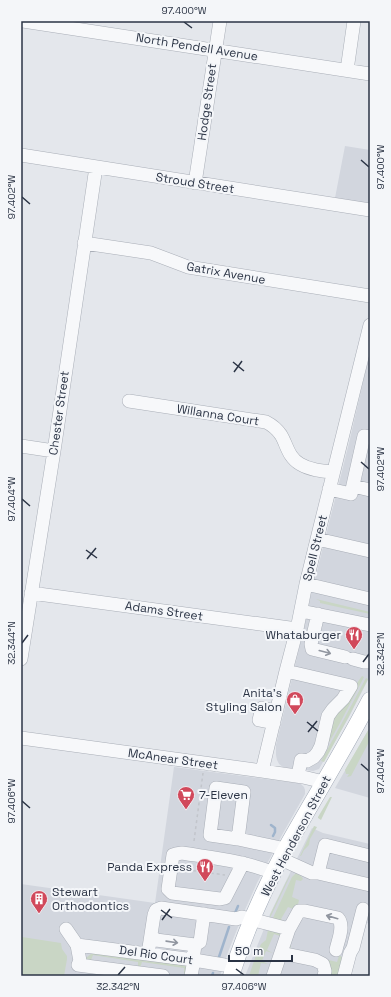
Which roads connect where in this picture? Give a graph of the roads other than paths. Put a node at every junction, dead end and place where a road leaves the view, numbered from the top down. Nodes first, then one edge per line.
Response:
1 (23, 21) edge
2 (220, 21) edge
3 (354, 21) edge
4 (215, 50) junction
5 (347, 70) junction
6 (370, 74) edge
7 (21, 155) edge
8 (96, 167) junction
9 (196, 183) junction
10 (370, 210) edge
11 (84, 243) junction
12 (370, 296) edge
13 (370, 325) edge
14 (364, 372) edge
15 (129, 401) dead end
16 (370, 437) edge
17 (21, 446) edge
18 (54, 451) junction
19 (333, 472) junction
20 (353, 486) junction
21 (330, 489) junction
22 (370, 490) edge
23 (317, 539) junction
24 (370, 551) edge
25 (306, 584) junction
26 (31, 593) junction
27 (370, 599) edge
28 (301, 611) junction
29 (318, 614) junction
30 (370, 625) edge
31 (297, 629) junction
32 (21, 659) edge
33 (370, 662) edge
34 (286, 671) junction
35 (370, 700) edge
36 (21, 738) edge
37 (219, 765) junction
38 (262, 771) junction
39 (298, 776) junction
40 (324, 782) junction
41 (216, 788) junction
42 (238, 839) junction
43 (325, 845) junction
44 (370, 852) edge
45 (182, 853) junction
46 (370, 856) edge
47 (280, 860) junction
48 (243, 863) junction
49 (318, 873) junction
50 (370, 885) edge
51 (227, 895) junction
52 (363, 909) dead end
53 (204, 914) junction
54 (252, 920) junction
55 (66, 929) dead end
56 (289, 929) junction
57 (151, 935) junction
58 (78, 945) junction
59 (195, 945) junction
60 (336, 950) dead end
61 (281, 953) junction
62 (148, 954) junction
63 (194, 960) junction
64 (232, 972) edge
65 (163, 976) edge
66 (192, 976) edge
67 (273, 976) edge
68 (324, 976) edge
69 (344, 976) edge

1 - 4 street, North Pendell Avenue
2 - 4 street, Hodge Street
3 - 5 street
4 - 5 street, North Pendell Avenue
4 - 9 street, Hodge Street
5 - 6 street, North Pendell Avenue
7 - 8 street, Stroud Street
8 - 9 street, Stroud Street
8 - 11 street, Chester Street
9 - 10 street, Stroud Street
11 - 12 street, Gatrix Avenue
11 - 18 street, Chester Street
13 - 14 street, Spell Street
14 - 19 street, Spell Street
15 - 19 street, Willanna Court
16 - 20 street
17 - 18 street
18 - 26 street, Chester Street
19 - 21 street, Spell Street
20 - 21 street
20 - 22 street
21 - 23 street, Spell Street
23 - 24 street
23 - 25 street, Spell Street
25 - 27 street
25 - 28 street, Spell Street
26 - 31 street, Adams Street
26 - 32 street, Chester Street
28 - 29 street
28 - 31 street, Spell Street
29 - 30 street
29 -> 33 street
31 - 34 street, Spell Street
34 - 38 street, Spell Street
34 - 39 street
35 - 40 main road, West Henderson Street
36 - 37 street, McAnear Street
37 - 38 street, McAnear Street
37 - 41 street
38 - 39 street, McAnear Street
39 - 40 street, McAnear Street
40 - 47 main road, West Henderson Street
41 - 42 street
41 - 42 street
42 - 47 street
43 - 44 street
43 - 46 street
43 - 49 street
45 - 48 street
45 - 51 street
45 - 51 street
47 - 48 street
47 - 49 street
47 - 54 main road, West Henderson Street
48 - 51 street
49 - 50 street
52 - 69 street
53 - 54 street
53 - 57 street
53 - 59 street
54 - 56 street
54 - 64 main road, West Henderson Street
55 - 58 street
60 -> 56 street
56 - 61 street
57 -> 59 street
57 - 62 street
58 - 62 street, Del Rio Court
58 - 65 street
59 - 63 street
61 - 67 street
61 - 68 street
62 - 63 street, Del Rio Court
63 - 64 street, Del Rio Court
63 - 66 street

